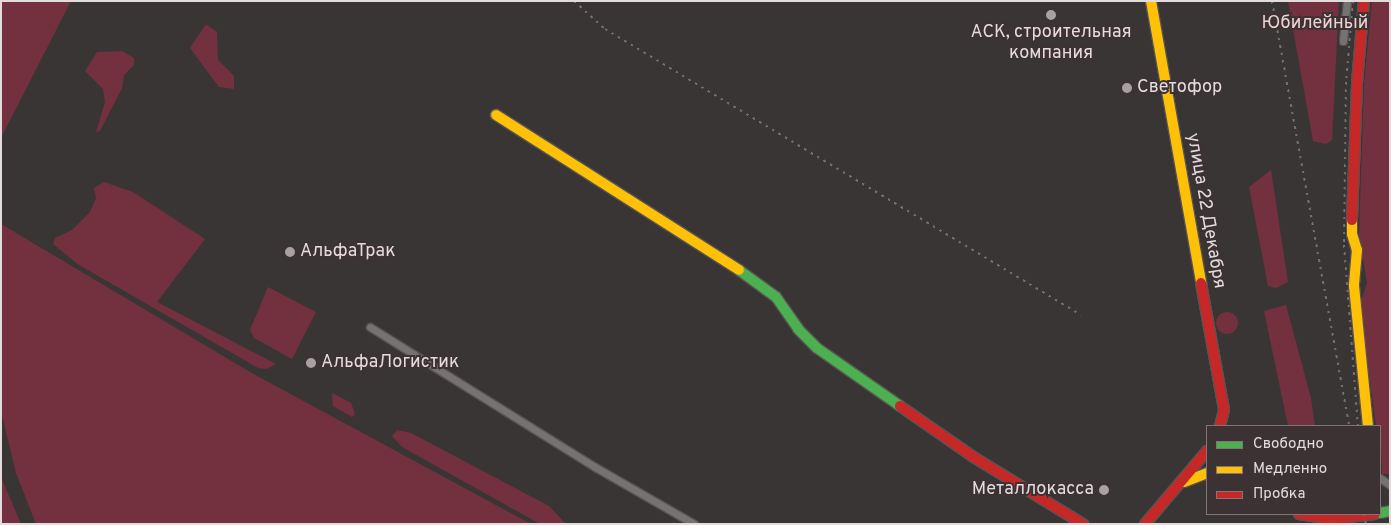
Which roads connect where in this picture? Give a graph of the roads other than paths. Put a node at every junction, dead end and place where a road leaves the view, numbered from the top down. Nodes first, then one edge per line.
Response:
1 (1151, 1) edge
2 (1347, 1) edge
3 (1364, 1) edge
4 (1343, 41) dead end
5 (496, 116) dead end
6 (370, 327) dead end
7 (1224, 410) junction
8 (1220, 425) edge
9 (1228, 425) edge
10 (1368, 425) edge
11 (1206, 452) edge
12 (1206, 473) edge
13 (1179, 486) junction
14 (1305, 515) edge
15 (1366, 515) edge
16 (694, 524) edge
17 (1083, 524) edge
18 (1145, 524) edge

1 - 7 street, улица 22 Декабря
2 - 4 street
3 - 10 street
5 - 17 street
6 - 16 street
7 - 8 street, улица 22 Декабря
7 - 9 street
11 - 13 street
12 - 13 street
13 - 18 street
14 - 15 street

